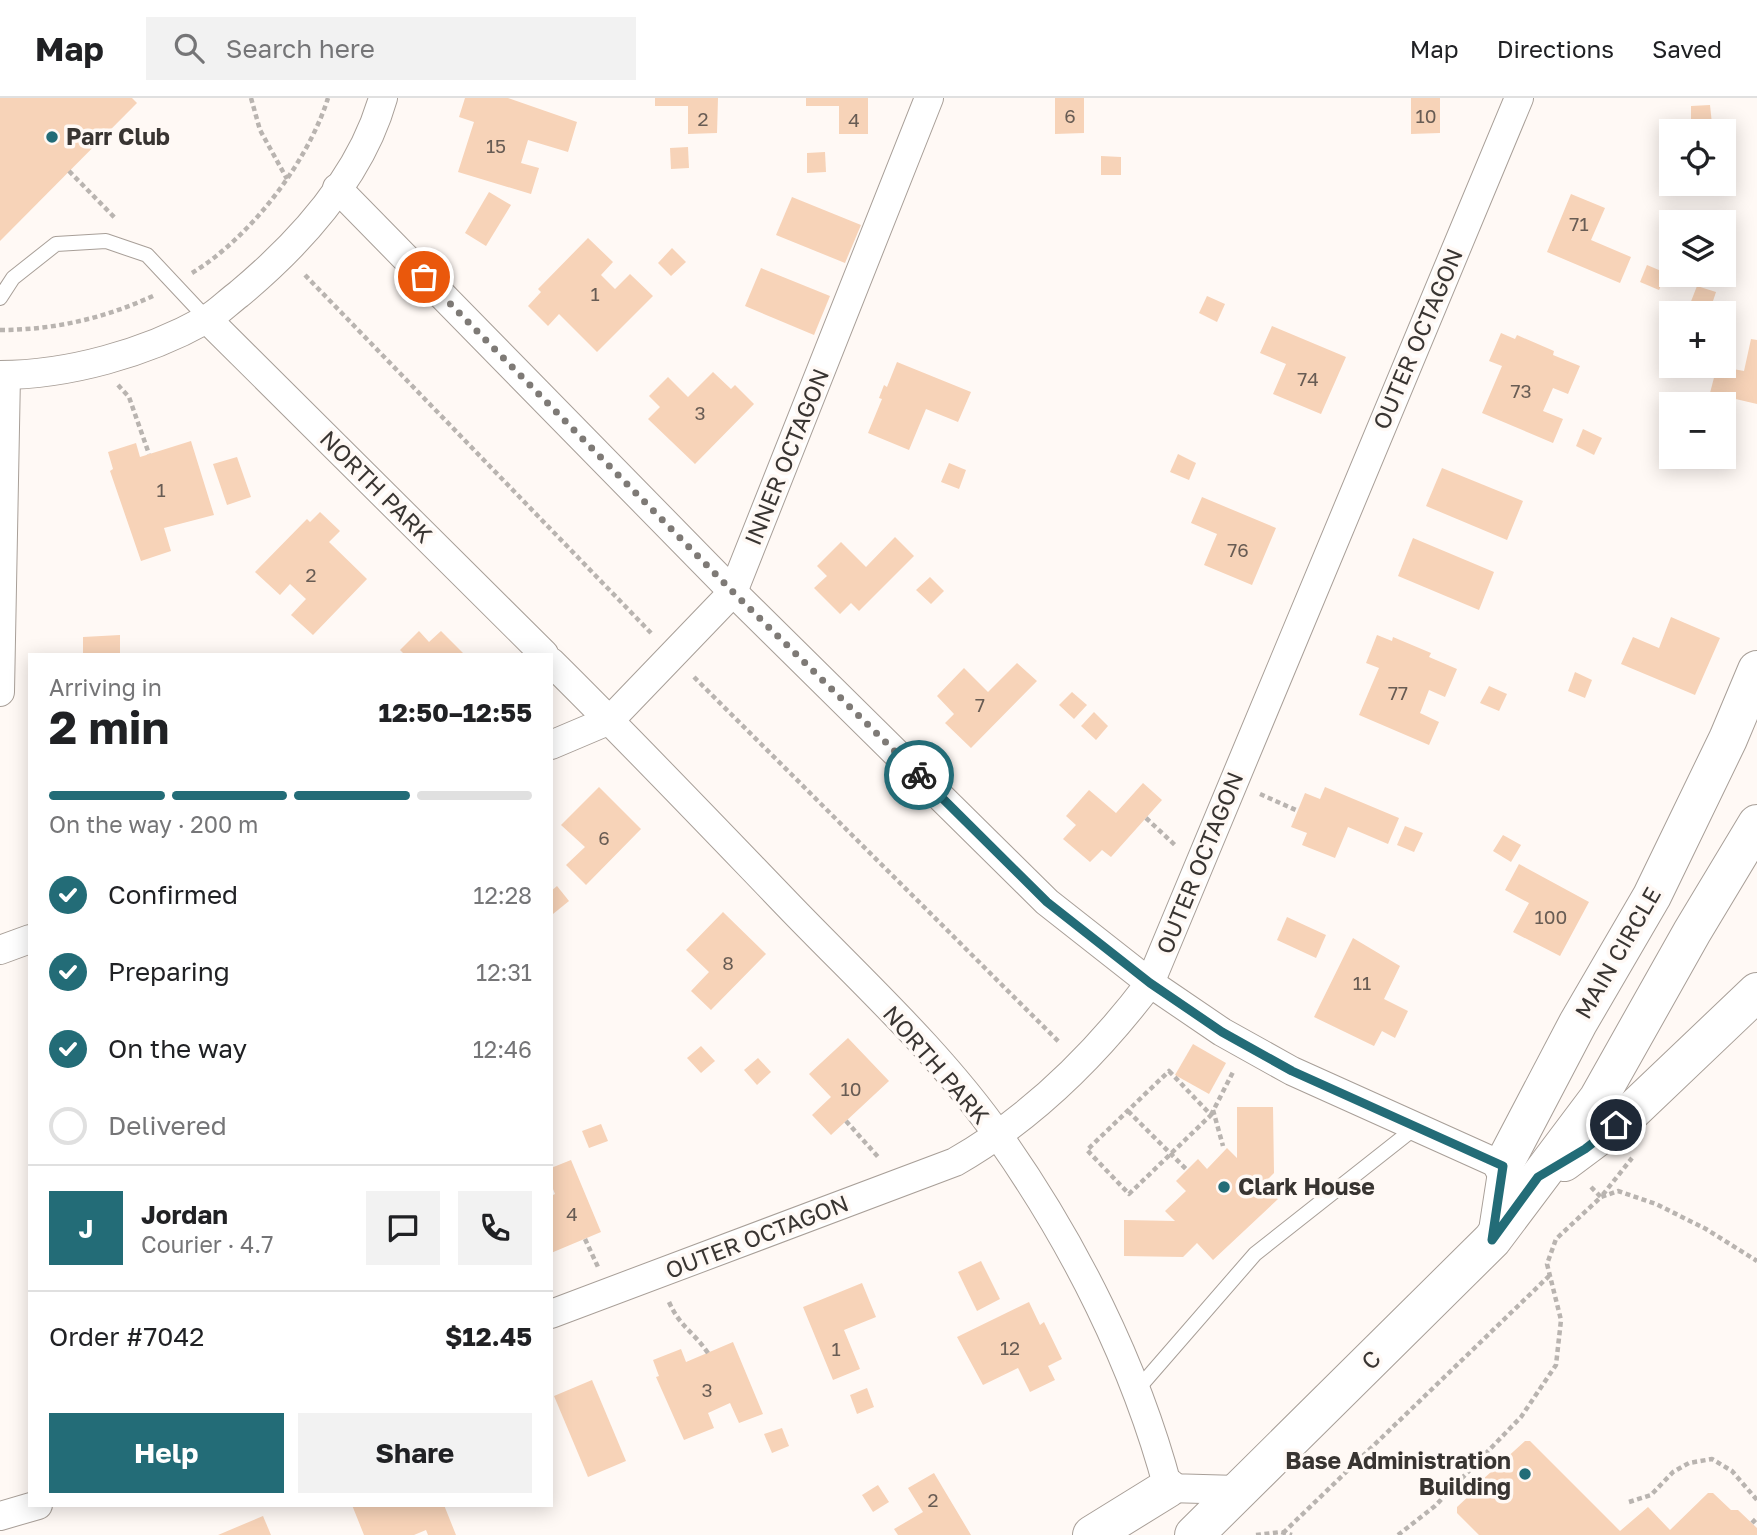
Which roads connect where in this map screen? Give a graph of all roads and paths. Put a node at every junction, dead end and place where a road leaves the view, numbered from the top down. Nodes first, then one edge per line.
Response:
1 (251, 98) edge
2 (328, 98) edge
3 (383, 98) edge
4 (929, 98) edge
5 (1519, 98) edge
6 (287, 180) junction
7 (337, 188) junction
8 (174, 284) junction
9 (0, 298) edge
10 (208, 320) junction
11 (0, 330) edge
12 (97, 361) junction
13 (3, 375) edge
14 (149, 454) dead end
15 (733, 592) junction
16 (543, 653) edge
17 (553, 664) edge
18 (1757, 670) edge
19 (0, 692) edge
20 (610, 720) junction
21 (553, 744) edge
22 (1233, 782) junction
23 (1298, 811) dead end
24 (1146, 818) dead end
25 (1757, 824) edge
26 (1198, 866) junction
27 (28, 940) edge
28 (0, 950) edge
29 (1150, 983) junction
30 (1757, 992) edge
31 (1246, 1046) junction
32 (1128, 1111) junction
33 (1212, 1112) junction
34 (846, 1121) dead end
35 (1416, 1127) junction
36 (999, 1137) junction
37 (1223, 1146) dead end
38 (1170, 1154) junction
39 (1187, 1170) dead end
40 (1521, 1171) junction
41 (901, 1182) junction
42 (1757, 1261) edge
43 (657, 1275) junction
44 (1550, 1276) junction
45 (553, 1313) edge
46 (708, 1353) dead end
47 (1136, 1391) junction
48 (1168, 1488) junction
49 (1238, 1490) junction
50 (1757, 1500) edge
51 (1629, 1502) dead end
52 (31, 1507) edge
53 (0, 1516) edge
54 (1757, 1518) edge
55 (1752, 1523) dead end
56 (1283, 1533) junction
57 (1092, 1535) edge
58 (1194, 1535) edge
59 (1256, 1535) edge
60 (1292, 1535) edge
61 (1398, 1535) edge

1 - 6 path
2 - 6 path
3 - 7 street
4 - 15 street, INNER OCTAGON
5 - 22 street, OUTER OCTAGON
6 - 8 path
7 - 10 street
7 - 15 street
8 - 9 lane
8 - 10 lane
8 - 11 path
10 - 12 street
10 - 16 street, NORTH PARK
12 - 13 street
12 - 14 path
13 - 19 street
15 - 20 street, INNER OCTAGON
15 - 29 street
17 - 20 street, NORTH PARK
18 - 40 street, MAIN CIRCLE
20 - 21 street, INNER OCTAGON
20 - 36 street, NORTH PARK
22 - 23 path
22 - 26 street, OUTER OCTAGON
24 - 26 path
25 - 40 street
26 - 29 street, OUTER OCTAGON
27 - 28 street
29 - 31 street
29 - 36 street, OUTER OCTAGON
30 - 40 street
31 - 33 path
31 - 35 street
32 - 33 path
32 - 38 path
32 - 38 path
33 - 37 path
33 - 38 path
34 - 41 path
35 - 40 street
35 - 47 lane
36 - 41 street, OUTER OCTAGON
36 - 47 street, NORTH PARK
38 - 39 path
40 - 49 street, C
41 - 43 street, OUTER OCTAGON
42 - 44 path
43 - 45 street, OUTER OCTAGON
43 - 46 path
44 - 56 path
44 - 61 path
47 - 48 street, NORTH PARK
48 - 49 street
48 - 57 street
49 - 58 street, C
50 - 51 path
52 - 53 street
54 - 55 path
56 - 59 path
56 - 60 path

